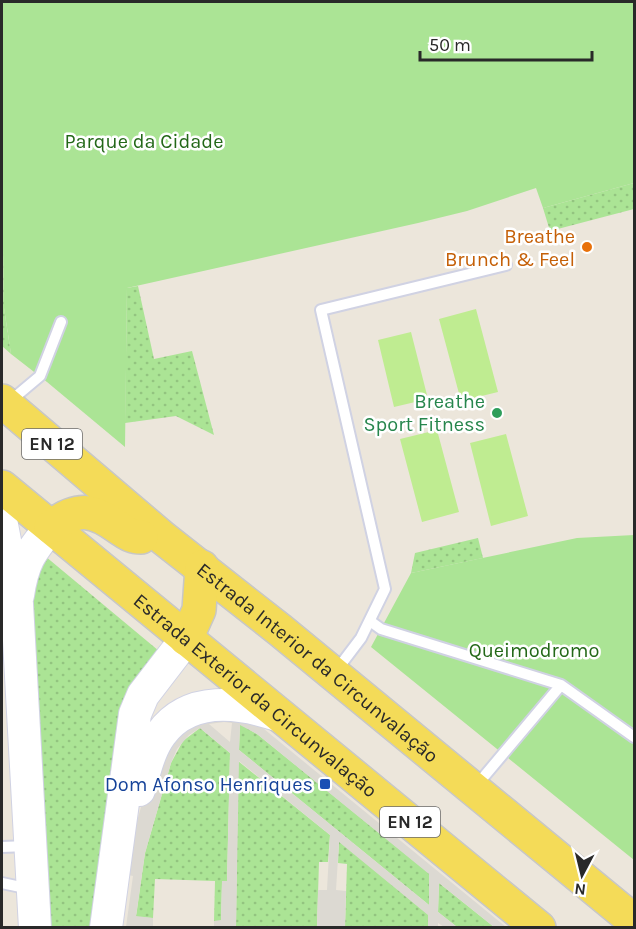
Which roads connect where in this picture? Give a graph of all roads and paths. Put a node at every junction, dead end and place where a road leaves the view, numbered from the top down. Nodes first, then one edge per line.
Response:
1 (506, 265) dead end
2 (61, 322) dead end
3 (3, 403) edge
4 (2, 487) edge
5 (2, 525) edge
6 (51, 528) junction
7 (163, 538) junction
8 (202, 567) junction
9 (17, 604) junction
10 (370, 621) junction
11 (186, 639) junction
12 (334, 674) junction
13 (561, 686) junction
14 (280, 716) junction
15 (634, 737) edge
16 (474, 789) junction
17 (16, 846) edge
18 (113, 874) junction
19 (2, 883) edge
20 (33, 890) junction
21 (634, 921) edge
22 (35, 927) edge
23 (106, 927) edge
24 (539, 927) edge

1 - 10 lane
2 - 3 lane
3 - 7 main road, Estrada Interior da Circunvalação / EN 12
4 - 6 main road, Estrada Exterior da Circunvalação / EN 12
5 - 9 main road
6 - 7 main road
6 - 9 main road
6 - 11 main road, Estrada Exterior da Circunvalação / EN 12
7 - 8 main road, Estrada Interior da Circunvalação / EN 12
8 - 11 main road
8 - 12 main road, Estrada Interior da Circunvalação / EN 12
9 - 17 main road
10 - 12 lane
10 - 13 lane
11 - 14 main road, Estrada Exterior da Circunvalação / EN 12
11 - 18 main road
12 - 16 main road, Estrada Interior da Circunvalação / EN 12
13 - 15 lane
13 - 16 lane
14 - 18 main road
14 - 24 main road, Estrada Exterior da Circunvalação / EN 12
16 - 21 main road, Estrada Interior da Circunvalação / EN 12
17 - 20 main road
18 - 23 main road
19 - 20 lane
20 - 22 main road

